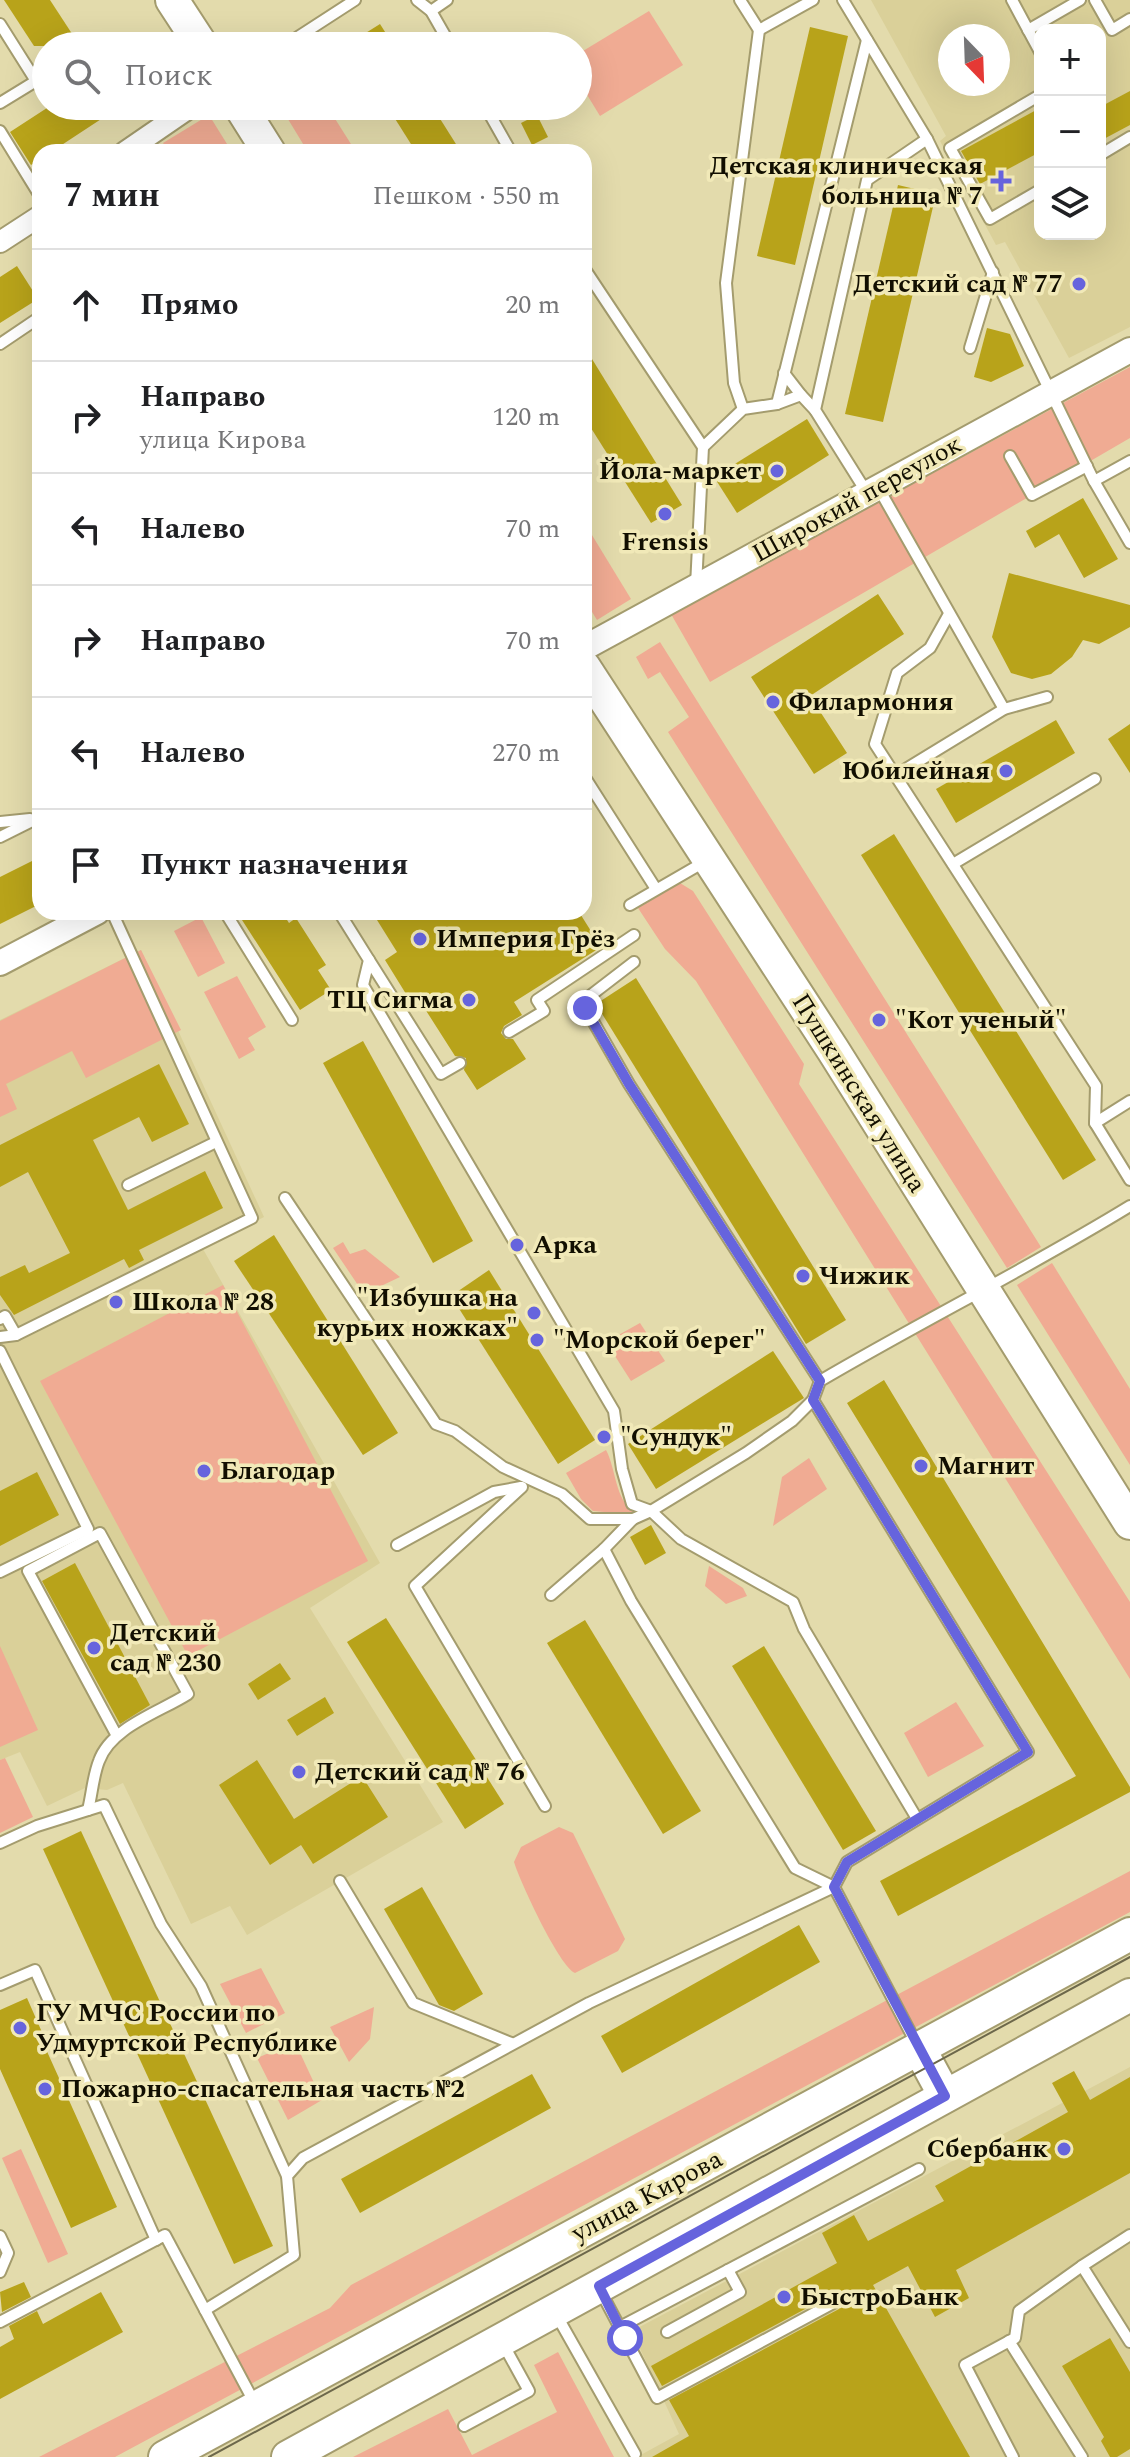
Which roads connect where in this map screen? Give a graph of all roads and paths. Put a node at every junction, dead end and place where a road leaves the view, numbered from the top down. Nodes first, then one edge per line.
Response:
1 (172, 0) edge
2 (355, 0) edge
3 (417, 0) edge
4 (447, 0) edge
5 (740, 0) edge
6 (813, 0) edge
7 (843, 0) edge
8 (1012, 0) edge
9 (1080, 0) edge
10 (1095, 0) edge
11 (431, 11) junction
12 (1130, 19) edge
13 (0, 24) edge
14 (759, 30) junction
15 (1028, 30) junction
16 (193, 32) edge
17 (306, 32) edge
18 (443, 32) edge
19 (867, 40) junction
20 (1034, 41) edge
21 (32, 75) edge
22 (32, 83) edge
23 (1038, 96) edge
24 (0, 103) edge
25 (172, 120) edge
26 (249, 120) edge
27 (493, 120) edge
28 (0, 131) edge
29 (1130, 137) edge
30 (927, 139) junction
31 (137, 144) edge
32 (264, 144) edge
33 (506, 144) edge
34 (1106, 151) edge
35 (32, 183) edge
36 (1034, 193) edge
37 (990, 219) junction
38 (32, 221) edge
39 (972, 230) junction
40 (0, 242) edge
41 (993, 272) junction
42 (592, 280) edge
43 (32, 322) edge
44 (0, 344) edge
45 (970, 348) dead end
46 (1130, 350) edge
47 (784, 373) junction
48 (1052, 393) junction
49 (801, 395) junction
50 (777, 404) junction
51 (743, 409) junction
52 (815, 410) junction
53 (703, 447) junction
54 (1010, 456) dead end
55 (1130, 461) edge
56 (1087, 466) junction
57 (1094, 481) junction
58 (872, 490) junction
59 (1130, 543) edge
60 (696, 586) junction
61 (949, 614) junction
62 (592, 644) edge
63 (592, 679) edge
64 (1047, 697) dead end
65 (1004, 709) junction
66 (896, 775) junction
67 (1095, 779) dead end
68 (592, 789) edge
69 (32, 819) edge
70 (0, 822) edge
71 (32, 822) edge
72 (0, 837) edge
73 (708, 860) junction
74 (953, 864) junction
75 (656, 889) junction
76 (630, 905) dead end
77 (82, 920) edge
78 (116, 920) edge
79 (230, 920) edge
80 (344, 920) edge
81 (634, 935) dead end
82 (369, 960) junction
83 (634, 962) dead end
84 (0, 963) edge
85 (292, 1020) dead end
86 (509, 1032) dead end
87 (460, 1063) dead end
88 (1130, 1101) edge
89 (1095, 1123) junction
90 (216, 1142) junction
91 (1130, 1180) edge
92 (128, 1185) dead end
93 (285, 1198) dead end
94 (1130, 1206) edge
95 (983, 1289) junction
96 (2, 1314) edge
97 (16, 1335) junction
98 (0, 1337) edge
99 (0, 1351) edge
100 (820, 1381) junction
101 (813, 1400) junction
102 (538, 1484) junction
103 (522, 1487) junction
104 (651, 1511) junction
105 (633, 1519) junction
106 (1130, 1523) edge
107 (397, 1545) dead end
108 (604, 1549) junction
109 (0, 1572) edge
110 (551, 1595) dead end
111 (117, 1736) junction
112 (545, 1806) dead end
113 (88, 1810) junction
114 (916, 1817) junction
115 (0, 1843) edge
116 (340, 1881) dead end
117 (834, 1887) junction
118 (1130, 1934) edge
119 (0, 1985) edge
120 (1130, 1995) edge
121 (511, 2043) junction
122 (919, 2048) junction
123 (945, 2096) junction
124 (919, 2169) dead end
125 (287, 2176) junction
126 (1130, 2235) edge
127 (0, 2236) edge
128 (156, 2240) junction
129 (1082, 2266) junction
130 (728, 2270) junction
131 (0, 2272) edge
132 (599, 2286) junction
133 (835, 2302) dead end
134 (205, 2310) junction
135 (555, 2310) junction
136 (0, 2322) edge
137 (620, 2327) junction
138 (667, 2332) dead end
139 (501, 2340) junction
140 (1009, 2341) junction
141 (1130, 2342) edge
142 (257, 2407) junction
143 (464, 2426) dead end
144 (635, 2454) dead end
145 (165, 2457) edge
146 (288, 2457) edge
147 (1013, 2457) edge
148 (1082, 2457) edge

1 - 16 main road
2 - 17 lane
3 - 11 lane
4 - 11 lane
5 - 14 lane
6 - 14 lane
7 - 19 lane
8 - 15 lane
9 - 15 lane
10 - 12 lane
11 - 18 lane
13 - 21 lane
14 - 51 lane
15 - 20 lane
19 - 30 lane
19 - 47 lane
22 - 24 lane
23 - 37 lane
25 - 31 street
26 - 32 main road
27 - 33 lane
28 - 35 lane
29 - 34 lane
30 - 39 lane
30 - 52 lane
36 - 37 lane
37 - 39 lane
38 - 40 street
39 - 41 lane
41 - 45 lane
41 - 48 lane
42 - 53 lane
43 - 44 lane
46 - 48 street, Широкий переулок
47 - 49 lane
47 - 50 lane
48 - 56 lane
48 - 58 street, Широкий переулок
49 - 50 lane
49 - 52 lane
50 - 51 lane
51 - 53 lane
52 - 58 lane
53 - 60 lane
54 - 56 lane
55 - 57 lane
56 - 57 lane
57 - 59 lane
58 - 60 street, Широкий переулок
58 - 61 lane
60 - 62 street, Широкий переулок
61 - 65 lane
61 - 66 lane
63 - 73 main road, Пушкинская улица
64 - 65 lane
65 - 66 lane
66 - 74 lane
67 - 74 lane
68 - 75 lane
69 - 70 lane
71 - 72 lane
73 - 75 lane
73 - 95 main road, Пушкинская улица
74 - 89 lane
75 - 76 lane
77 - 84 street
78 - 90 lane
79 - 85 lane
80 - 82 lane
81 - 86 lane
82 - 87 lane
82 - 104 lane
83 - 100 lane
88 - 89 lane
89 - 91 lane
90 - 92 lane
90 - 97 lane
93 - 102 lane
94 - 95 lane
95 - 100 lane
95 - 106 main road, Пушкинская улица
96 - 97 lane
97 - 98 lane
99 - 109 lane
100 - 101 lane
101 - 104 lane
101 - 114 lane
102 - 103 lane
102 - 105 lane
103 - 107 lane
103 - 112 lane
104 - 105 lane
104 - 114 lane
105 - 108 lane
108 - 110 lane
108 - 117 lane
111 - 111 lane
111 - 113 lane
113 - 115 lane
113 - 125 lane
114 - 117 lane
116 - 121 lane
117 - 121 lane
117 - 122 lane
118 - 122 main road, улица Кирова
119 - 128 lane
120 - 123 main road
121 - 125 lane
122 - 123 main road
122 - 142 main road, улица Кирова
123 - 132 main road
124 - 130 lane
125 - 134 lane
126 - 129 lane
127 - 131 lane
128 - 134 lane
128 - 136 lane
129 - 140 lane
129 - 141 lane
130 - 137 lane
130 - 138 lane
132 - 135 main road
132 - 137 lane
133 - 137 lane
134 - 142 lane
135 - 139 main road
135 - 144 lane
139 - 143 lane
139 - 146 main road
140 - 147 lane
140 - 148 lane
142 - 145 main road, улица Кирова

